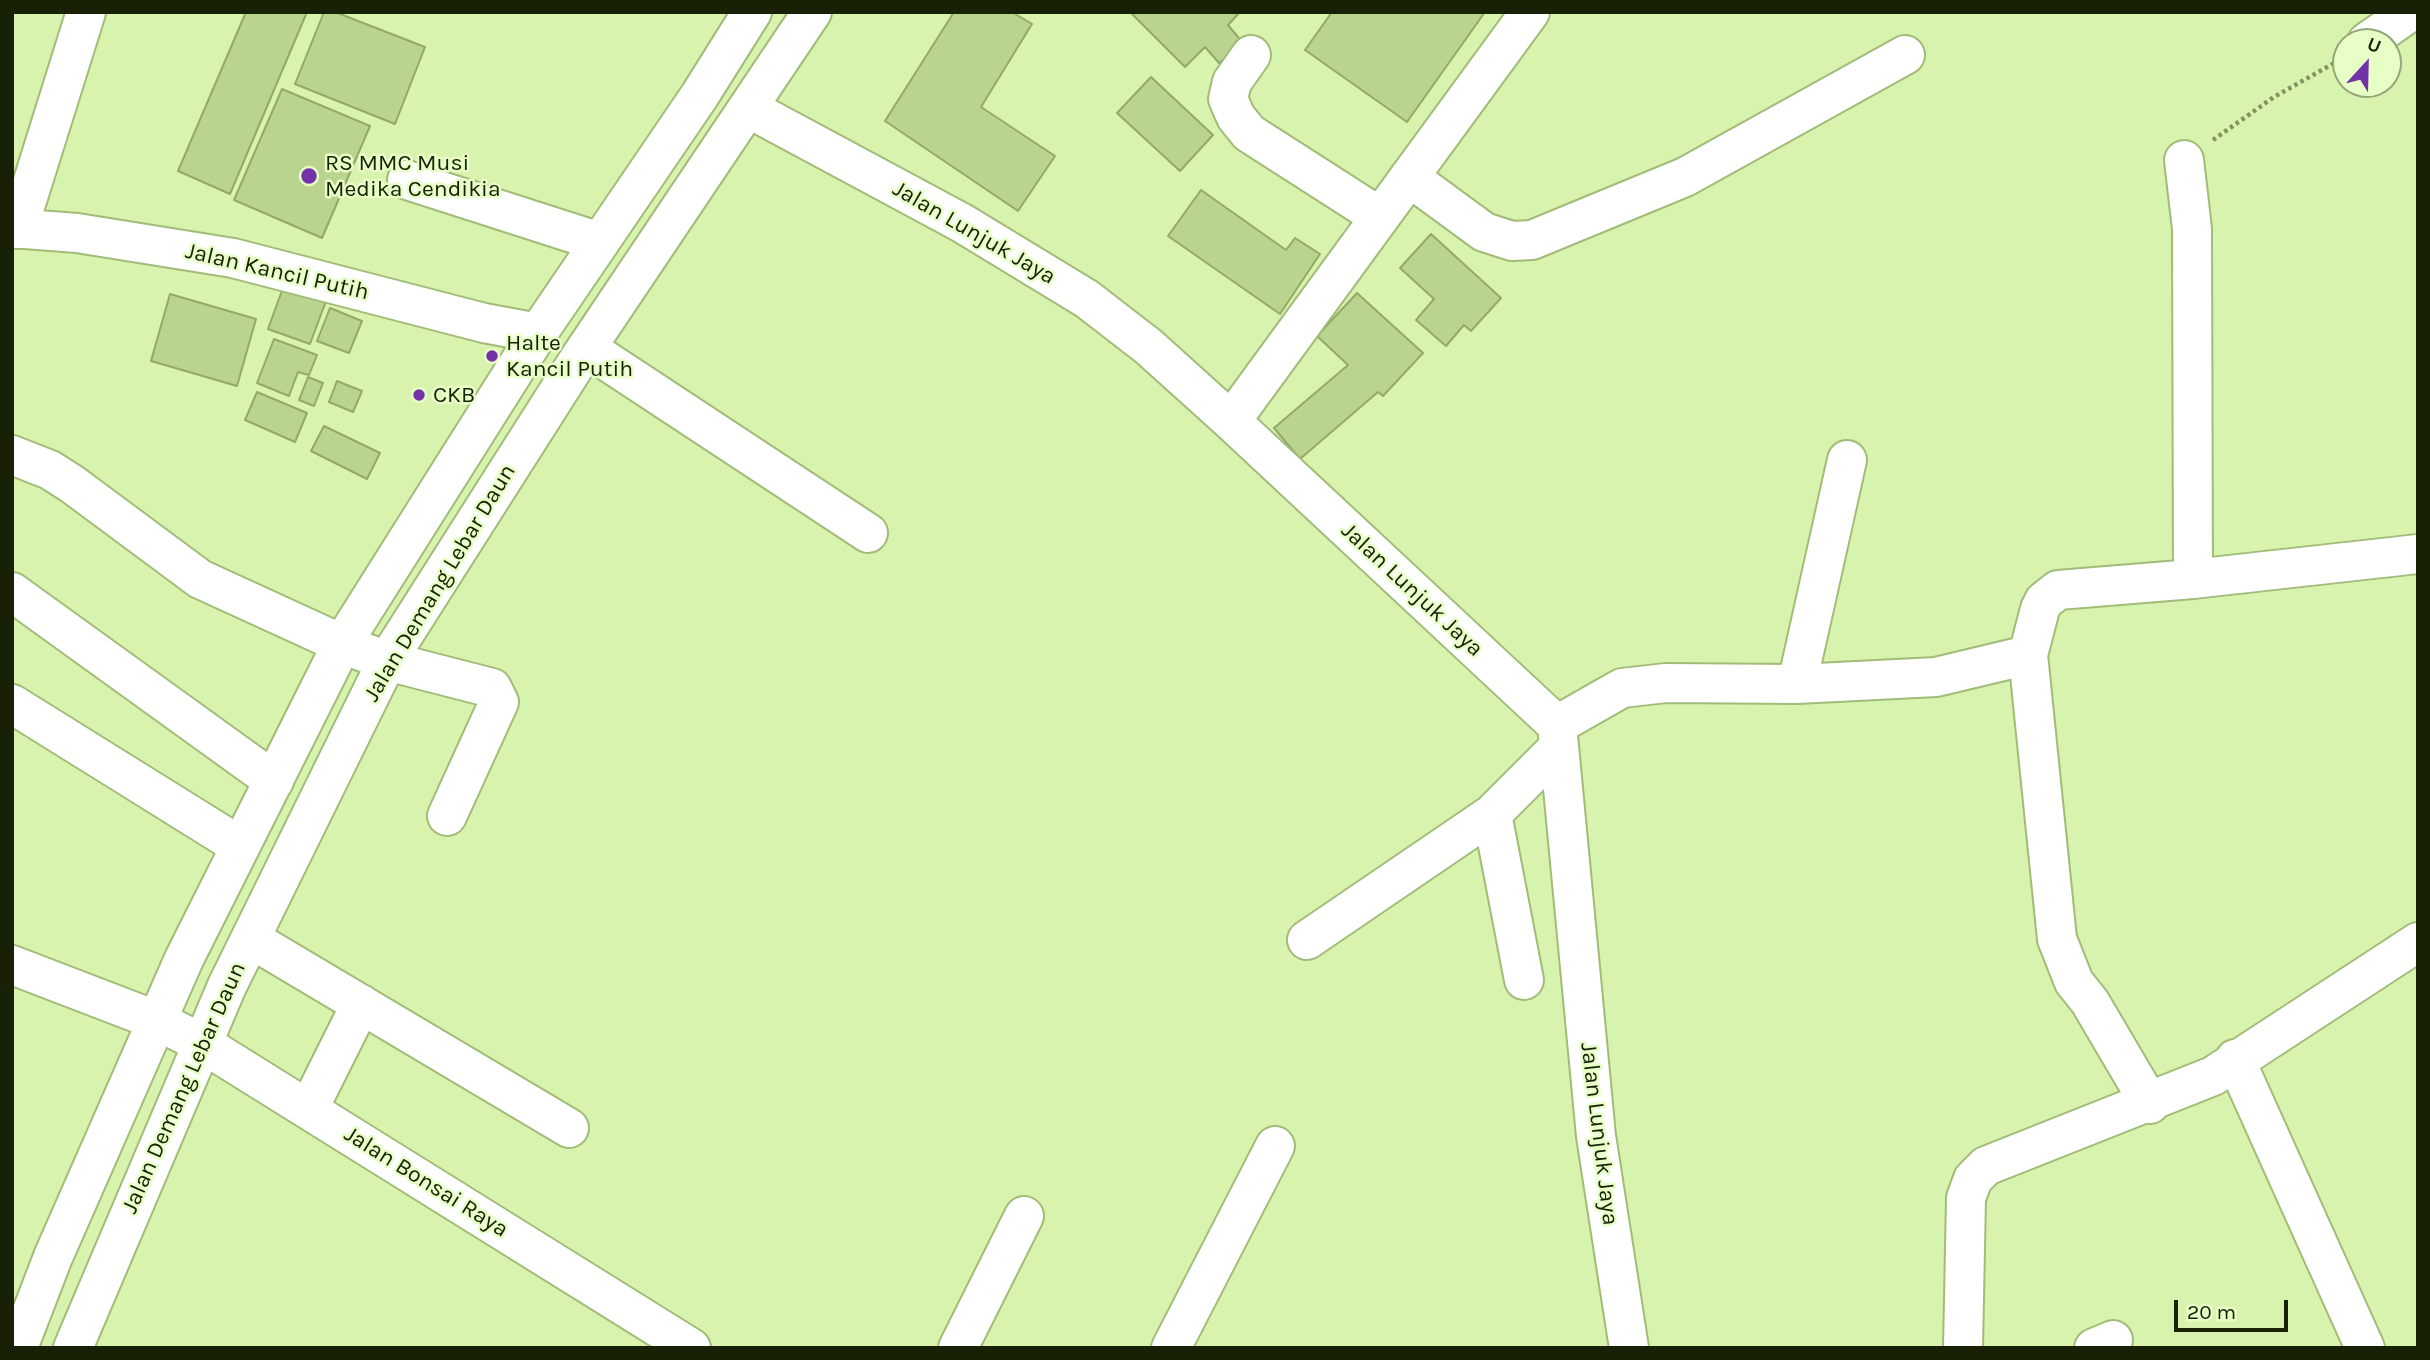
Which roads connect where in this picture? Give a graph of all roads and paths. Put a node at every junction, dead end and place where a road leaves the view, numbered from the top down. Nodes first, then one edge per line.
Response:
1 (86, 12) edge
2 (752, 12) edge
3 (813, 12) edge
4 (1530, 12) edge
5 (2410, 12) edge
6 (2387, 28) edge
7 (1251, 55) dead end
8 (1906, 55) dead end
9 (2332, 63) edge
10 (748, 108) junction
11 (2184, 160) joint
12 (1409, 177) junction
13 (407, 180) dead end
14 (1380, 217) junction
15 (15, 228) edge
16 (600, 242) junction
17 (538, 332) junction
18 (587, 348) junction
19 (1231, 421) junction
20 (12, 455) edge
21 (1847, 460) dead end
22 (868, 533) dead end
23 (2418, 554) edge
24 (2193, 579) junction
25 (12, 592) edge
26 (342, 644) junction
27 (2028, 655) junction
28 (387, 661) junction
29 (1797, 684) junction
30 (12, 704) edge
31 (1558, 736) junction
32 (274, 781) junction
33 (1492, 814) junction
34 (447, 816) dead end
35 (240, 846) junction
36 (250, 939) junction
37 (1307, 940) dead end
38 (2418, 942) edge
39 (12, 965) edge
40 (1524, 980) dead end
41 (361, 1004) junction
42 (158, 1021) junction
43 (203, 1044) junction
44 (2235, 1059) junction
45 (314, 1098) dead end
46 (2150, 1104) junction
47 (569, 1128) dead end
48 (1275, 1146) dead end
49 (1024, 1216) dead end
50 (18, 1348) edge
51 (73, 1348) edge
52 (691, 1348) edge
53 (958, 1348) edge
54 (1171, 1348) edge
55 (1629, 1348) edge
56 (1963, 1348) edge
57 (2365, 1348) edge

1 - 15 main road
2 - 16 main road, Jalan Demang Lebar Daun
3 - 10 main road, Jalan Demang Lebar Daun
4 - 12 main road
5 - 6 main road
7 - 14 main road
8 - 12 main road
9 - 11 path
10 - 18 main road, Jalan Demang Lebar Daun
10 - 19 main road, Jalan Lunjuk Jaya
11 - 24 main road
12 - 14 main road
13 - 16 main road
14 - 19 main road
15 - 17 main road, Jalan Kancil Putih
16 - 17 main road, Jalan Demang Lebar Daun
17 - 26 main road, Jalan Demang Lebar Daun
18 - 22 main road
18 - 28 main road, Jalan Demang Lebar Daun
19 - 31 main road, Jalan Lunjuk Jaya
20 - 26 main road
21 - 29 main road
23 - 24 main road
24 - 27 main road
25 - 32 main road
26 - 28 main road
26 - 32 main road, Jalan Demang Lebar Daun
27 - 29 main road
27 - 46 main road
28 - 34 main road
28 - 36 main road, Jalan Demang Lebar Daun
29 - 31 main road
30 - 35 main road
31 - 33 main road
31 - 55 main road, Jalan Lunjuk Jaya
32 - 35 main road, Jalan Demang Lebar Daun
33 - 37 main road
33 - 40 main road
35 - 42 main road, Jalan Demang Lebar Daun
36 - 41 main road
36 - 43 main road, Jalan Demang Lebar Daun
38 - 44 main road
39 - 42 main road, Jalan Bonsai Raya
41 - 45 main road
41 - 47 main road
42 - 43 main road, Jalan Bonsai Raya
42 - 50 main road, Jalan Demang Lebar Daun
43 - 51 main road, Jalan Demang Lebar Daun
43 - 52 main road, Jalan Bonsai Raya
44 - 46 main road
44 - 57 main road
46 - 56 main road
48 - 54 main road
49 - 53 main road

